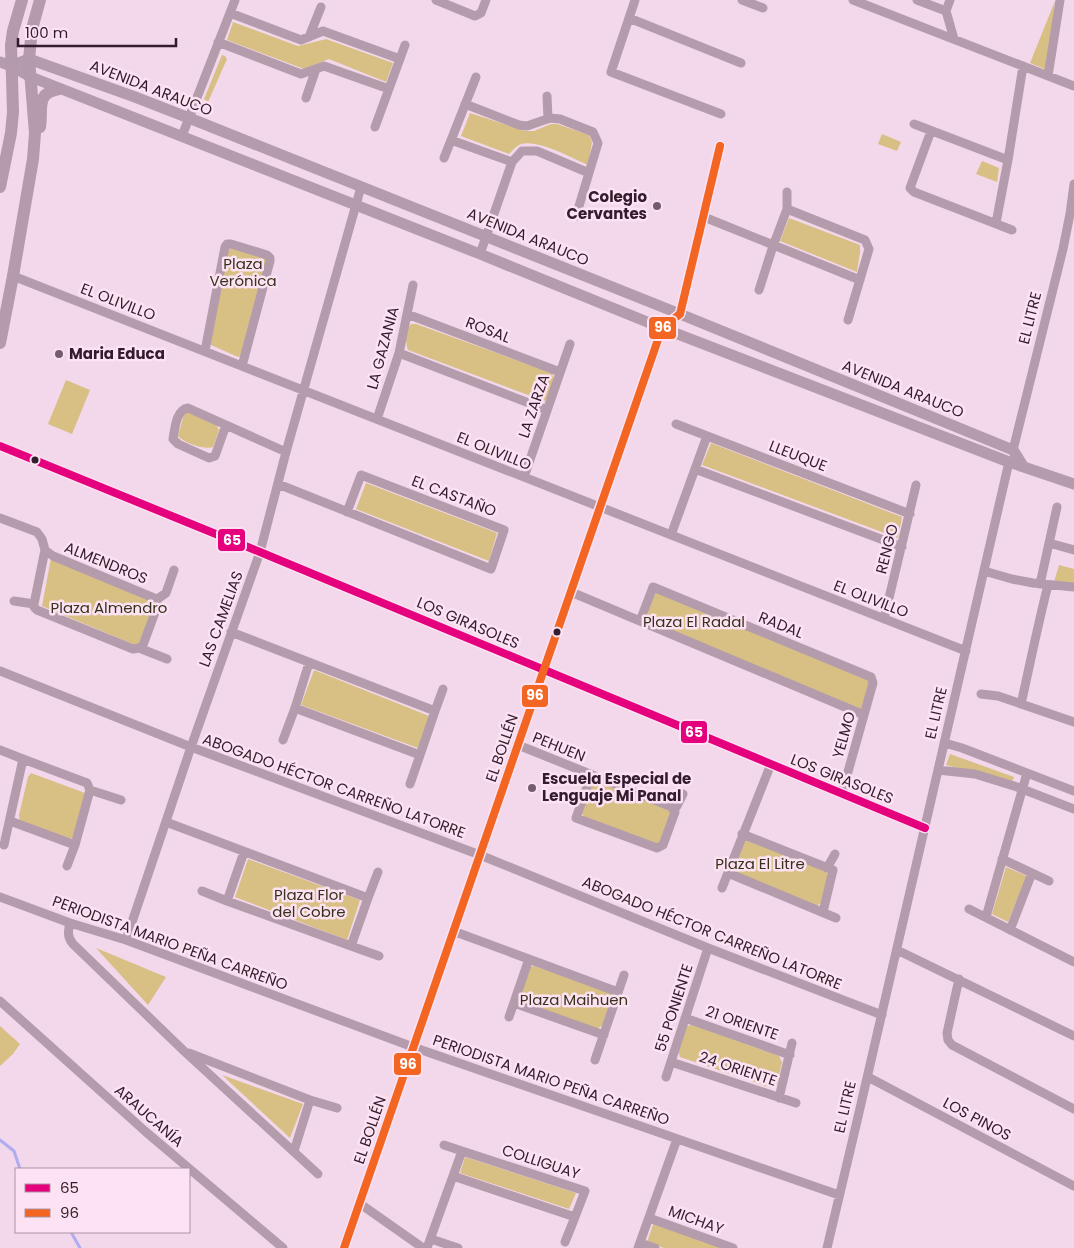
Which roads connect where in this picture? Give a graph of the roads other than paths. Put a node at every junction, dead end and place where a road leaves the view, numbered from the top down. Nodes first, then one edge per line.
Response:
1 (22, 0) edge
2 (40, 0) edge
3 (235, 0) edge
4 (436, 0) edge
5 (486, 0) edge
6 (635, 0) edge
7 (742, 0) edge
8 (853, 0) edge
9 (917, 0) edge
10 (950, 0) edge
11 (1060, 0) edge
12 (321, 7) dead end
13 (763, 8) dead end
14 (946, 11) junction
15 (230, 13) junction
16 (629, 18) junction
17 (309, 37) junction
18 (954, 39) junction
19 (218, 42) junction
20 (405, 45) dead end
21 (29, 59) junction
22 (400, 59) junction
23 (6, 64) edge
24 (741, 64) dead end
25 (1023, 66) junction
26 (316, 69) junction
27 (1048, 76) junction
28 (31, 77) junction
29 (476, 77) dead end
30 (1074, 86) edge
31 (59, 89) junction
32 (389, 89) junction
33 (547, 96) dead end
34 (306, 98) dead end
35 (466, 104) junction
36 (721, 114) dead end
37 (188, 118) junction
38 (548, 119) junction
39 (914, 124) dead end
40 (375, 127) dead end
41 (931, 131) junction
42 (182, 136) junction
43 (451, 140) junction
44 (720, 146) dead end
45 (4, 156) edge
46 (444, 158) dead end
47 (32, 159) junction
48 (1008, 160) junction
49 (512, 162) junction
50 (589, 173) junction
51 (1074, 184) edge
52 (0, 187) edge
53 (361, 187) junction
54 (787, 192) dead end
55 (356, 206) junction
56 (787, 209) junction
57 (576, 216) dead end
58 (704, 217) junction
59 (996, 223) junction
60 (1012, 230) dead end
61 (486, 237) junction
62 (773, 246) junction
63 (480, 254) junction
64 (13, 276) junction
65 (860, 280) junction
66 (413, 285) dead end
67 (759, 290) dead end
68 (407, 314) junction
69 (680, 314) junction
70 (848, 320) dead end
71 (662, 328) junction
72 (0, 343) edge
73 (570, 344) dead end
74 (205, 351) junction
75 (399, 353) junction
76 (242, 366) junction
77 (560, 372) junction
78 (304, 390) junction
79 (547, 410) junction
80 (377, 419) junction
81 (676, 424) dead end
82 (226, 425) junction
83 (707, 436) junction
84 (0, 446) edge
85 (1012, 450) junction
86 (286, 452) junction
87 (1010, 462) junction
88 (1023, 466) junction
89 (695, 469) junction
90 (524, 477) junction
91 (278, 484) junction
92 (1074, 484) edge
93 (916, 485) dead end
94 (600, 507) junction
95 (1057, 507) dead end
96 (347, 512) junction
97 (910, 514) junction
98 (0, 518) edge
99 (671, 535) junction
100 (1049, 543) junction
101 (902, 547) junction
102 (45, 550) junction
103 (1074, 550) edge
104 (260, 552) junction
105 (174, 570) dead end
106 (984, 571) junction
107 (1044, 584) junction
108 (1074, 587) edge
109 (571, 592) junction
110 (156, 600) junction
111 (14, 601) dead end
112 (34, 604) junction
113 (884, 619) junction
114 (640, 621) junction
115 (231, 632) junction
116 (139, 648) junction
117 (966, 651) junction
118 (167, 659) dead end
119 (309, 663) junction
120 (544, 670) junction
121 (0, 671) edge
122 (873, 683) joint
123 (443, 689) dead end
124 (981, 694) dead end
125 (1021, 704) junction
126 (294, 708) junction
127 (435, 711) junction
128 (864, 715) junction
129 (1074, 722) edge
130 (283, 740) dead end
131 (944, 743) junction
132 (518, 745) junction
133 (191, 747) junction
134 (0, 750) edge
135 (420, 755) junction
136 (23, 759) junction
137 (771, 764) junction
138 (938, 770) junction
139 (1027, 773) junction
140 (591, 775) junction
141 (410, 784) dead end
142 (1022, 789) junction
143 (90, 790) junction
144 (1074, 791) edge
145 (683, 794) dead end
146 (842, 794) junction
147 (121, 800) dead end
148 (1074, 809) edge
149 (674, 811) junction
150 (10, 821) junction
151 (166, 822) junction
152 (925, 828) junction
153 (742, 834) junction
154 (4, 845) dead end
155 (75, 845) junction
156 (244, 852) junction
157 (835, 854) dead end
158 (480, 855) junction
159 (1002, 860) junction
160 (67, 866) dead end
161 (830, 869) junction
162 (378, 872) dead end
163 (728, 873) junction
164 (1032, 873) junction
165 (1049, 881) dead end
166 (722, 888) dead end
167 (202, 891) dead end
168 (0, 897) edge
169 (368, 898) junction
170 (227, 901) junction
171 (969, 909) dead end
172 (823, 912) junction
173 (986, 917) junction
174 (836, 918) dead end
175 (70, 923) junction
176 (1010, 930) junction
177 (453, 931) junction
178 (126, 940) junction
179 (351, 946) junction
180 (708, 948) junction
181 (897, 950) junction
182 (379, 956) dead end
183 (530, 959) junction
184 (1074, 962) edge
185 (624, 975) dead end
186 (958, 979) junction
187 (618, 992) junction
188 (0, 1001) edge
189 (514, 1003) junction
190 (882, 1015) junction
191 (509, 1017) dead end
192 (685, 1018) junction
193 (604, 1035) junction
194 (1074, 1036) edge
195 (792, 1043) dead end
196 (413, 1047) junction
197 (184, 1052) junction
198 (790, 1055) junction
199 (595, 1060) dead end
200 (671, 1062) junction
201 (666, 1077) dead end
202 (868, 1077) junction
203 (779, 1098) junction
204 (310, 1100) junction
205 (796, 1104) dead end
206 (337, 1108) dead end
207 (1074, 1110) edge
208 (677, 1139) junction
209 (444, 1145) dead end
210 (294, 1151) junction
211 (462, 1151) junction
212 (188, 1168) edge
213 (190, 1170) edge
214 (318, 1174) dead end
215 (453, 1176) junction
216 (1074, 1186) edge
217 (839, 1196) junction
218 (359, 1203) junction
219 (575, 1217) junction
220 (649, 1218) junction
221 (431, 1239) junction
222 (565, 1242) dead end
223 (639, 1245) edge
224 (282, 1248) edge
225 (344, 1248) edge
226 (425, 1248) edge
227 (458, 1248) edge
228 (655, 1248) edge
229 (733, 1248) edge
230 (827, 1248) edge

1 - 23 main road
2 - 21 main road
3 - 15 street
4 - 5 street
6 - 16 street
7 - 13 street
8 - 18 street
9 - 14 street
10 - 14 street
11 - 27 street
12 - 17 street
14 - 18 street
15 - 17 street
15 - 19 street
16 - 24 street
16 - 36 street
17 - 22 street
18 - 25 street
19 - 26 street
19 - 37 street
20 - 22 street
21 - 23 street
21 - 28 main road
21 - 37 street, AVENIDA ARAUCO
22 - 32 street
23 - 28 street, AVENIDA ARAUCO
23 - 45 main road
25 - 27 street
25 - 48 street
26 - 32 street
26 - 34 street
27 - 30 street
28 - 31 street, AVENIDA ARAUCO
28 - 47 main road
29 - 35 street
31 - 42 street, AVENIDA ARAUCO
31 - 47 main road
32 - 40 street
33 - 38 street
35 - 38 street
35 - 43 street
37 - 42 street
37 - 53 street, AVENIDA ARAUCO
38 - 50 street
39 - 41 street
41 - 48 street
41 - 59 street
42 - 55 street, AVENIDA ARAUCO
43 - 46 street
43 - 49 street
44 - 58 street
45 - 52 main road
47 - 64 main road
48 - 59 street
49 - 50 street
49 - 61 street
50 - 57 street
51 - 85 street, EL LITRE
53 - 55 street, LAS CAMELIAS
53 - 61 street, AVENIDA ARAUCO
54 - 56 street
55 - 63 street, AVENIDA ARAUCO
55 - 78 street, LAS CAMELIAS
56 - 62 street
56 - 65 street
58 - 62 street
58 - 69 street
59 - 60 street
61 - 63 street
61 - 69 street, AVENIDA ARAUCO
62 - 65 street
62 - 67 street
63 - 71 street, AVENIDA ARAUCO
64 - 72 main road
64 - 74 street, EL OLIVILLO
65 - 70 street
66 - 68 street, LA GAZANIA
68 - 75 street, LA GAZANIA
68 - 77 street, ROSAL
69 - 71 street
69 - 85 street, AVENIDA ARAUCO
71 - 87 street, AVENIDA ARAUCO
71 - 94 street, EL BOLLÉN
73 - 77 street, LA ZARZA
74 - 76 street, EL OLIVILLO
74 - 76 street
75 - 79 street
75 - 80 street, LA GAZANIA
76 - 78 street, EL OLIVILLO
77 - 79 street, LA ZARZA
78 - 80 street, EL OLIVILLO
78 - 86 street, LAS CAMELIAS
79 - 90 street, LA ZARZA
80 - 90 street, EL OLIVILLO
81 - 83 street, LLEUQUE
82 - 82 street
82 - 86 street
83 - 89 street
83 - 97 street, LLEUQUE
84 - 104 street, LOS GIRASOLES
85 - 87 street, EL LITRE
85 - 88 street
86 - 91 street, LAS CAMELIAS
87 - 88 street, AVENIDA ARAUCO
87 - 106 street, EL LITRE
88 - 92 street, AVENIDA ARAUCO
89 - 99 street
89 - 101 street
90 - 94 street, EL OLIVILLO
91 - 96 street, EL CASTAÑO
91 - 104 street, LAS CAMELIAS
93 - 97 street, RENGO
94 - 99 street, EL OLIVILLO
94 - 109 street, EL BOLLÉN
95 - 100 street
96 - 96 street, EL CASTAÑO
97 - 101 street, RENGO
98 - 102 street, ALMENDROS
99 - 113 street, EL OLIVILLO
100 - 103 street
100 - 107 street
101 - 113 street, RENGO
102 - 110 street, ALMENDROS
102 - 112 street, ALMENDROS
104 - 115 street, LAS CAMELIAS
104 - 120 street, LOS GIRASOLES
105 - 110 street, ALMENDROS
106 - 107 street
106 - 117 street, EL LITRE
107 - 108 street
107 - 125 street
109 - 114 street
109 - 120 street, EL BOLLÉN
110 - 116 street, ALMENDROS
111 - 112 street
112 - 116 street
113 - 117 street, EL OLIVILLO
114 - 122 street, RADAL
114 - 128 street
115 - 119 street
115 - 133 street, LAS CAMELIAS
116 - 118 street
117 - 131 street, EL LITRE
119 - 126 street
119 - 127 street
120 - 132 street, EL BOLLÉN
120 - 137 street, LOS GIRASOLES
121 - 133 street, ABOGADO HÉCTOR CARREÑO LATORRE
122 - 128 street, YELMO
123 - 127 street
124 - 125 street
125 - 129 street
126 - 130 street
126 - 135 street
127 - 135 street
128 - 146 street, YELMO
131 - 138 street, EL LITRE
131 - 139 street
132 - 140 street, PEHUEN
132 - 158 street, EL BOLLÉN
133 - 151 street, LAS CAMELIAS
133 - 158 street, ABOGADO HÉCTOR CARREÑO LATORRE
134 - 136 street
135 - 141 street
136 - 143 street
136 - 150 street
137 - 146 street, LOS GIRASOLES
137 - 153 street
138 - 142 street
138 - 152 street, EL LITRE
139 - 142 street
139 - 144 street
140 - 149 street, PEHUEN
140 - 149 street
142 - 148 street
142 - 159 street
143 - 147 street
143 - 155 street
145 - 149 street
146 - 152 street, LOS GIRASOLES
150 - 154 street
150 - 155 street
151 - 156 street
151 - 178 street, LAS CAMELIAS
152 - 181 street, EL LITRE
153 - 161 street
153 - 163 street
155 - 160 street
156 - 169 street
156 - 170 street
157 - 161 street
158 - 177 street, EL BOLLÉN
158 - 180 street, ABOGADO HÉCTOR CARREÑO LATORRE
159 - 164 street
159 - 173 street
161 - 172 street
162 - 169 street
163 - 166 street
163 - 172 street
164 - 165 street
164 - 176 street
167 - 170 street
168 - 175 street, PERIODISTA MARIO PEÑA CARREÑO
169 - 179 street
170 - 179 street
171 - 173 street
172 - 174 street
173 - 176 street
175 - 178 street, PERIODISTA MARIO PEÑA CARREÑO
175 - 197 street
176 - 184 street
177 - 183 street
177 - 196 street, EL BOLLÉN
178 - 196 street, PERIODISTA MARIO PEÑA CARREÑO
179 - 182 street
180 - 190 street, ABOGADO HÉCTOR CARREÑO LATORRE
180 - 192 street, 55 PONIENTE
181 - 186 street
181 - 190 street, EL LITRE
183 - 187 street
183 - 189 street
185 - 187 street
186 - 194 street
186 - 207 street
187 - 193 street
188 - 212 street, ARAUCANÍA
189 - 191 street
189 - 193 street
190 - 202 street, EL LITRE
192 - 198 street, 21 ORIENTE
192 - 200 street, 55 PONIENTE
193 - 199 street
195 - 198 street
196 - 208 street, PERIODISTA MARIO PEÑA CARREÑO
196 - 218 street, EL BOLLÉN
197 - 204 street
197 - 210 street
198 - 203 street
200 - 201 street, 55 PONIENTE
200 - 203 street, 24 ORIENTE
202 - 216 street, LOS PINOS
202 - 217 street, EL LITRE
203 - 205 street, 24 ORIENTE
204 - 206 street
204 - 210 street
208 - 217 street, PERIODISTA MARIO PEÑA CARREÑO
208 - 220 street, MICHAY
209 - 211 street, COLLIGUAY
210 - 214 street
211 - 215 street
211 - 219 street, COLLIGUAY
213 - 224 street, ARAUCANÍA
215 - 219 street
215 - 221 street
217 - 230 street, EL LITRE
218 - 225 street, EL BOLLÉN
218 - 226 street
219 - 222 street, COLLIGUAY
220 - 223 street, MICHAY
220 - 229 street, MICHAY
221 - 226 street
221 - 227 street
223 - 228 street, MICHAY

